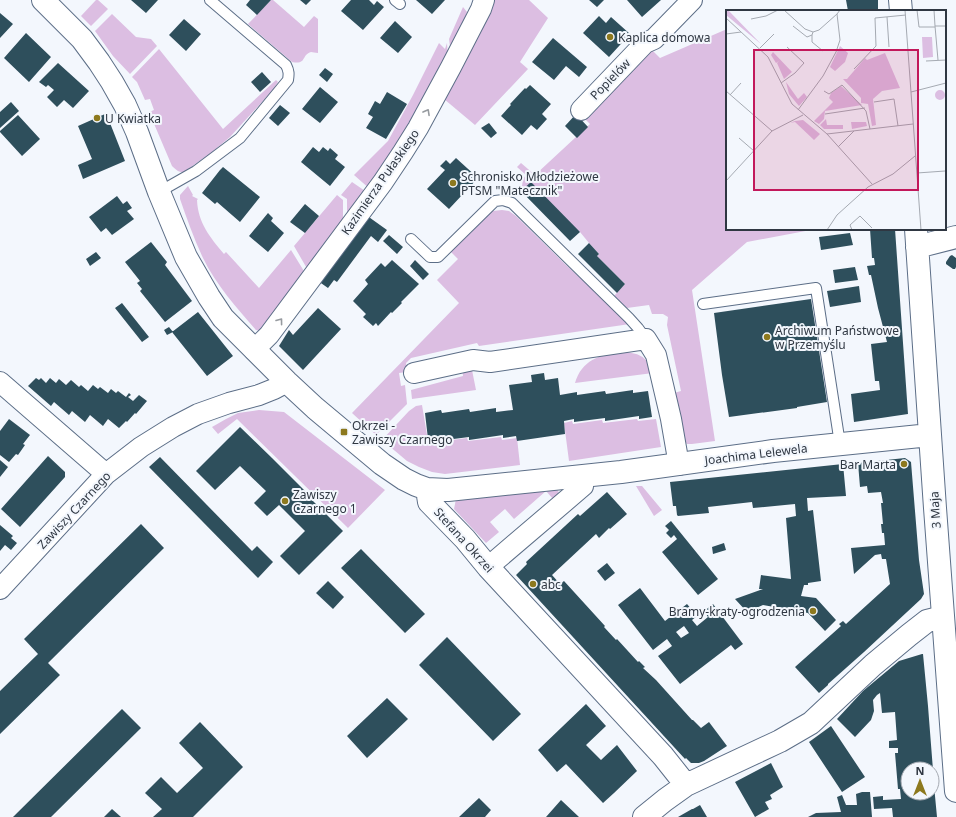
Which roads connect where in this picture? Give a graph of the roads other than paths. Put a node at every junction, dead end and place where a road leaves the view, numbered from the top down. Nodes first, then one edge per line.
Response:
1 (43, 0) edge
2 (210, 0) edge
3 (484, 0) edge
4 (692, 0) edge
5 (900, 0) edge
6 (901, 10) edge
7 (581, 110) dead end
8 (159, 192) junction
9 (956, 237) edge
10 (917, 238) edge
11 (411, 239) dead end
12 (703, 304) dead end
13 (646, 339) junction
14 (254, 350) junction
15 (414, 372) dead end
16 (0, 382) edge
17 (287, 382) junction
18 (930, 435) junction
19 (840, 444) junction
20 (679, 465) junction
21 (106, 474) junction
22 (582, 476) junction
23 (427, 489) junction
24 (488, 567) junction
25 (0, 589) edge
26 (943, 618) junction
27 (953, 719) edge
28 (686, 785) junction
29 (956, 791) edge
30 (644, 817) edge

1 - 8 street
2 - 8 lane
14 -> 3 street, Kazimierza Pułaskiego
4 - 7 street, Popielów
5 - 6 street
8 - 14 street
9 - 10 street
10 - 18 street, 3 Maja
11 - 13 lane
12 - 19 lane
13 - 15 street
13 - 20 street
14 - 17 street
16 - 21 street
17 - 21 street, Zawiszy Czarnego
17 - 23 street
18 - 19 street, Joachima Lelewela
18 - 26 street, 3 Maja
19 - 20 street, Joachima Lelewela
20 - 22 street, Joachima Lelewela
21 - 25 street, Zawiszy Czarnego
22 - 23 street, Joachima Lelewela
22 - 24 street
23 - 24 street, Stefana Okrzei
24 - 28 street, Stefana Okrzei
26 - 27 street, 3 Maja
26 - 28 street
27 - 29 street, 3 Maja
28 - 30 street

